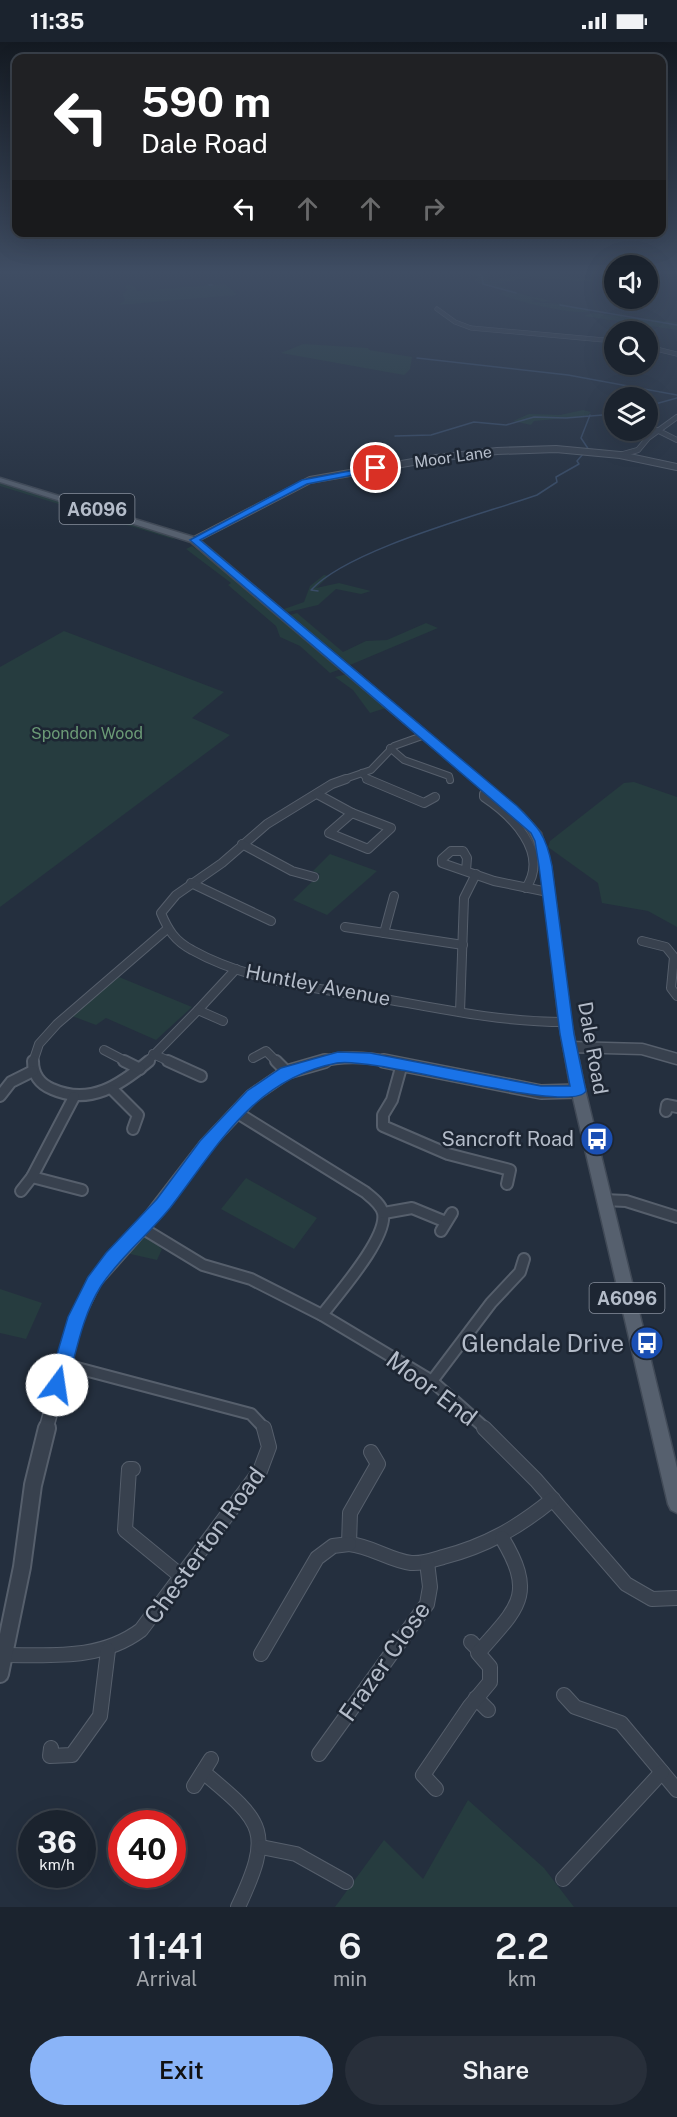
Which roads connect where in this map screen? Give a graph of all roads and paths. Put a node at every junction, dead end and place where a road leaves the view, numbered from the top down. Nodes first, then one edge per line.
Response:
1 (677, 417) edge
2 (658, 429) edge
3 (658, 430) edge
4 (677, 440) edge
5 (647, 441) edge
6 (620, 455) junction
7 (677, 467) edge
8 (0, 480) edge
9 (194, 540) junction
10 (425, 735) junction
11 (390, 748) junction
12 (362, 773) junction
13 (450, 780) dead end
14 (491, 791) junction
15 (317, 794) junction
16 (435, 797) dead end
17 (352, 813) junction
18 (242, 844) junction
19 (466, 871) dead end
20 (476, 874) junction
21 (314, 877) dead end
22 (191, 883) junction
23 (526, 888) junction
24 (548, 892) junction
25 (394, 896) dead end
26 (271, 921) dead end
27 (345, 927) dead end
28 (166, 930) junction
29 (384, 933) junction
30 (642, 941) dead end
31 (463, 945) junction
32 (236, 969) junction
33 (677, 996) edge
34 (198, 1010) junction
35 (460, 1012) junction
36 (223, 1021) dead end
37 (565, 1022) junction
38 (569, 1047) junction
39 (104, 1050) dead end
40 (153, 1054) junction
41 (253, 1058) dead end
42 (677, 1059) edge
43 (402, 1064) junction
44 (140, 1069) junction
45 (33, 1071) junction
46 (286, 1072) junction
47 (201, 1076) dead end
48 (113, 1090) junction
49 (578, 1091) junction
50 (0, 1095) edge
51 (74, 1096) junction
52 (677, 1107) edge
53 (666, 1108) dead end
54 (236, 1112) junction
55 (133, 1129) dead end
56 (32, 1177) junction
57 (507, 1184) dead end
58 (82, 1190) dead end
59 (21, 1191) dead end
60 (604, 1200) junction
61 (384, 1214) junction
62 (677, 1217) edge
63 (447, 1222) dead end
64 (142, 1228) junction
65 (524, 1259) dead end
66 (322, 1315) junction
67 (63, 1364) junction
68 (432, 1381) junction
69 (371, 1452) dead end
70 (671, 1458) edge
71 (133, 1469) dead end
72 (553, 1499) junction
73 (677, 1504) edge
74 (502, 1538) junction
75 (349, 1544) junction
76 (427, 1562) junction
77 (181, 1576) junction
78 (677, 1598) edge
79 (108, 1650) junction
80 (261, 1654) dead end
81 (5, 1655) junction
82 (0, 1674) edge
83 (564, 1695) dead end
84 (476, 1698) junction
85 (488, 1710) dead end
86 (51, 1748) dead end
87 (319, 1754) dead end
88 (211, 1759) dead end
89 (203, 1772) junction
90 (662, 1772) junction
91 (194, 1786) dead end
92 (436, 1788) dead end
93 (677, 1790) edge
94 (261, 1847) junction
95 (562, 1879) dead end
96 (346, 1882) dead end
97 (238, 1907) edge

1 - 2 street
3 - 4 street
5 - 6 street
6 - 7 street, Moor Lane
6 - 9 street, Moor Lane
8 - 9 main road, Dale Road / A6096
9 - 10 main road, Dale Road / A6096
10 - 11 street
10 - 14 main road, Dale Road / A6096
11 - 12 street
11 - 13 street
12 - 15 street
12 - 16 street
14 - 23 street, Dale Road
14 - 24 main road, Dale Road / A6096
15 - 17 street
15 - 18 street
17 - 17 street
18 - 21 street
18 - 22 street
19 - 20 street
20 - 23 street
20 - 31 street
22 - 26 street
22 - 28 street
23 - 24 street
24 - 37 main road, Dale Road / A6096
25 - 29 street
27 - 29 street
28 - 32 street, Huntley Avenue
28 - 45 street
29 - 31 street
30 - 33 street
31 - 35 street
32 - 34 street
32 - 35 street, Huntley Avenue
34 - 36 street
34 - 40 street
35 - 37 street, Huntley Avenue
37 - 38 main road, Dale Road / A6096
38 - 42 street
38 - 49 main road, Dale Road / A6096
39 - 44 street
40 - 44 street
40 - 47 street
41 - 46 street
43 - 46 street
43 - 49 street
43 - 57 street
44 - 48 street
45 - 50 street
45 - 51 street
46 - 54 street
48 - 51 street
48 - 55 street
49 - 60 main road, Dale Road / A6096
51 - 56 street
52 - 53 street
54 - 61 street
54 - 64 street
56 - 58 street
56 - 59 street
60 - 62 street
60 - 70 main road, Dale Road / A6096
61 - 63 street
61 - 66 street
64 - 66 street, Moor End
64 - 67 street
65 - 68 street
66 - 68 street, Moor End
67 - 77 street, Chesterton Road
67 - 81 street
68 - 72 street, Moor End
69 - 75 street
70 - 73 main road, Dale Road / A6096
71 - 77 street
72 - 74 street
72 - 78 street, Moor End
74 - 76 street
74 - 84 street
75 - 76 street
75 - 80 street
76 - 87 street, Frazer Close
77 - 79 street, Chesterton Road
79 - 81 street, Chesterton Road
79 - 86 street
81 - 82 street
83 - 90 street
84 - 85 street
84 - 92 street
88 - 89 street
89 - 91 street
89 - 94 street
90 - 93 street
90 - 95 street
94 - 96 street
94 - 97 street

